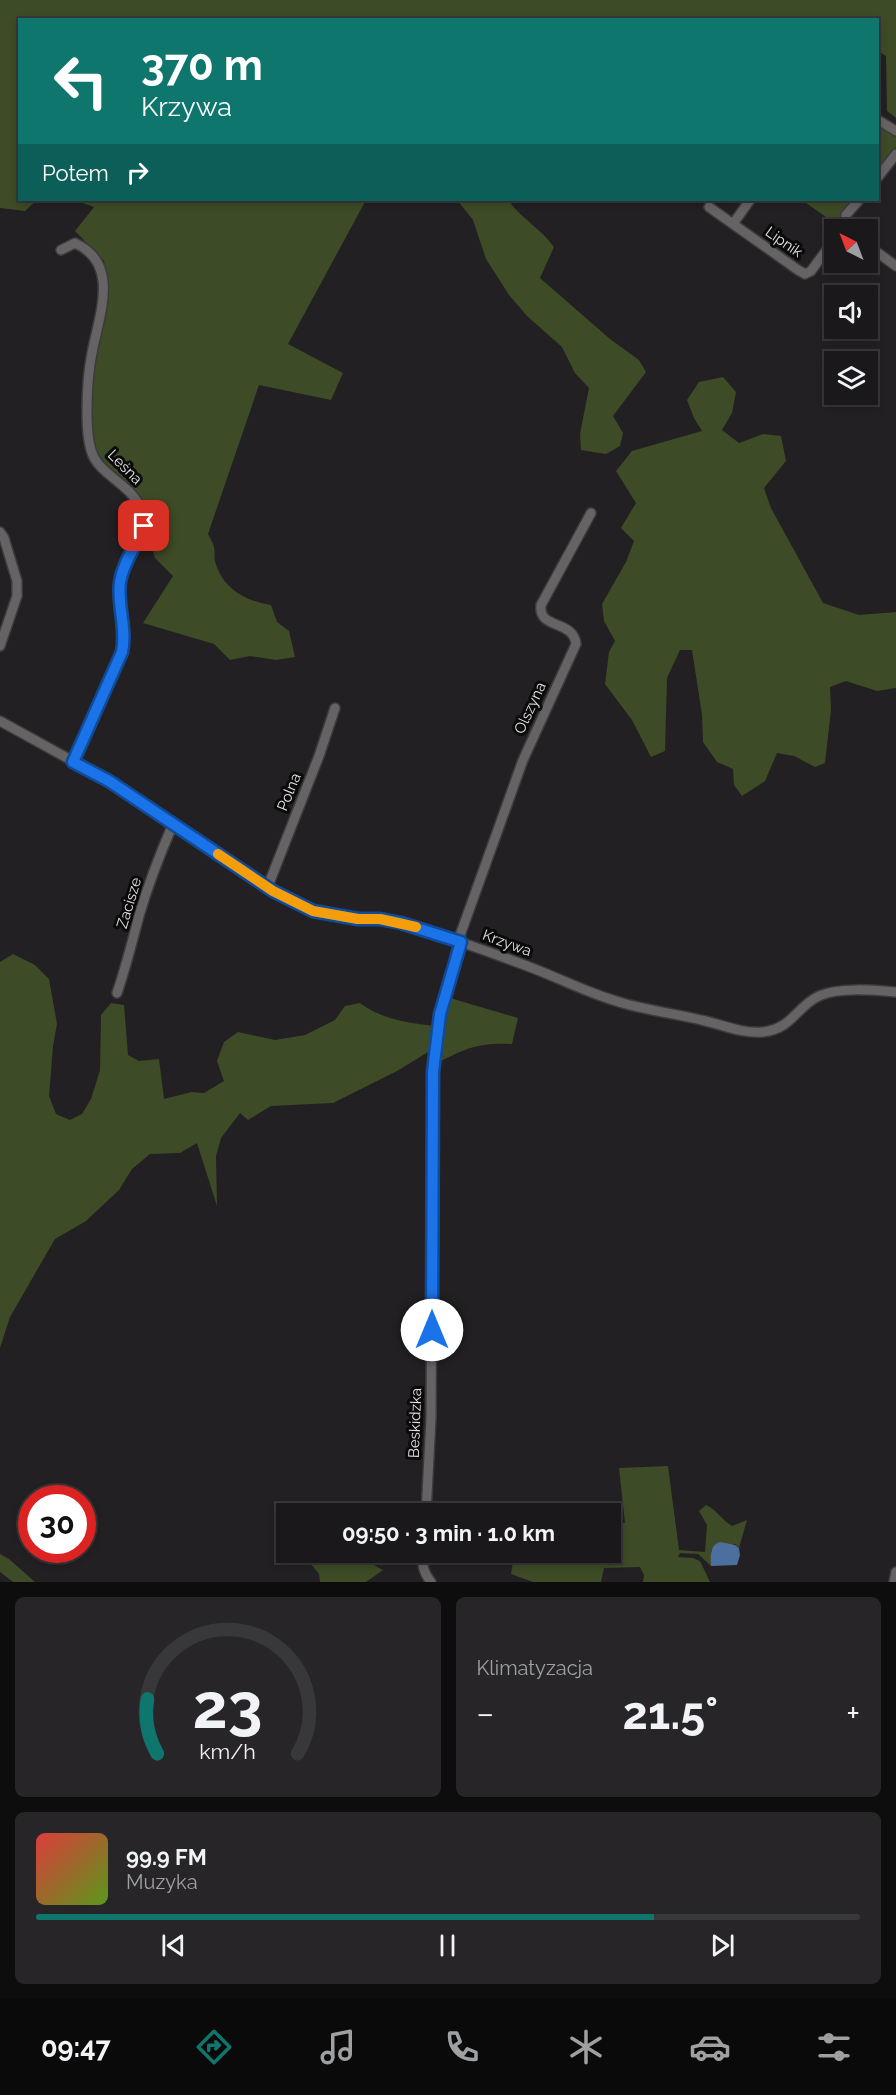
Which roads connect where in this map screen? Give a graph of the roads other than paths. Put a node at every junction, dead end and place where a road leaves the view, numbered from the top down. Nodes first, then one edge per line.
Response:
1 (879, 121) edge
2 (896, 131) edge
3 (896, 154) edge
4 (879, 176) edge
5 (749, 201) edge
6 (858, 201) edge
7 (709, 207) dead end
8 (845, 219) edge
9 (733, 224) junction
10 (61, 250) dead end
11 (878, 251) edge
12 (824, 253) edge
13 (894, 260) edge
14 (591, 513) dead end
15 (0, 532) edge
16 (0, 646) edge
17 (335, 708) dead end
18 (0, 721) edge
19 (73, 762) junction
20 (173, 824) junction
21 (268, 886) junction
22 (459, 941) junction
23 (896, 992) edge
24 (117, 993) dead end
25 (427, 1503) edge
26 (423, 1563) edge
27 (896, 1572) edge
28 (431, 1582) edge
29 (894, 1582) edge

1 - 2 street
3 - 4 street
5 - 9 street
6 - 8 street
7 - 9 street, Lipnik
9 - 12 street, Lipnik
10 - 19 street, Leśna
11 - 13 street
14 - 22 street, Olszyna
15 - 16 street
17 - 21 street, Polna
18 - 19 street, Krzywa
19 - 20 street, Krzywa
20 - 21 street, Krzywa
20 - 24 street, Zacisze
21 - 22 street, Krzywa
22 - 23 street, Krzywa
22 - 25 street, Beskidzka
26 - 28 street
27 - 29 street

